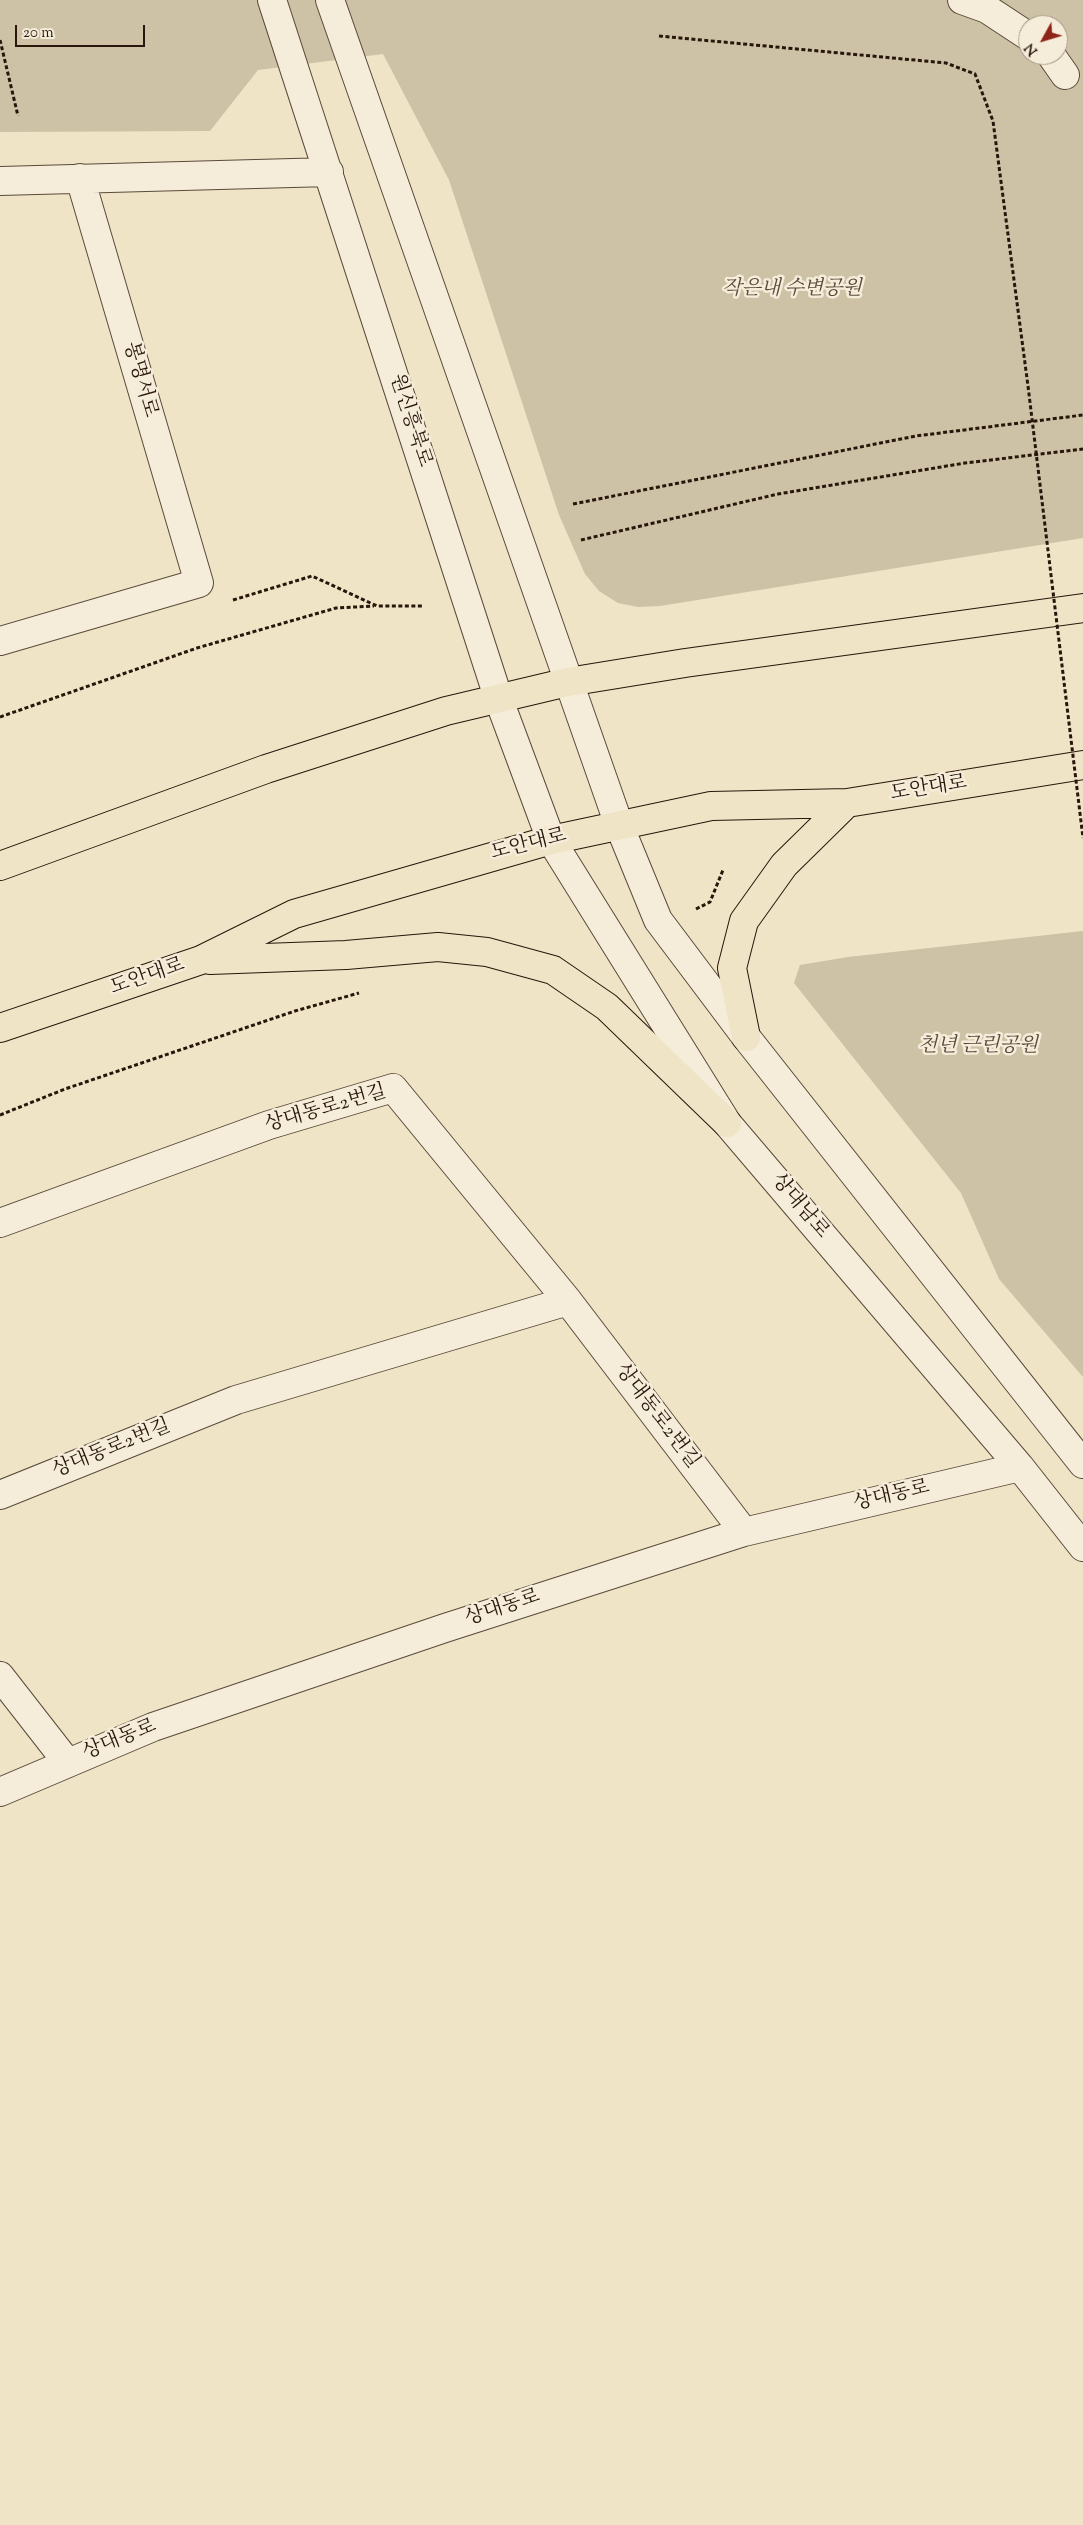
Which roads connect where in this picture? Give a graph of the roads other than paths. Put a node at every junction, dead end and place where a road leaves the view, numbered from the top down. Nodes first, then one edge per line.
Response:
1 (272, 0) edge
2 (330, 0) edge
3 (962, 0) edge
4 (1018, 29) edge
5 (329, 172) junction
6 (80, 178) junction
7 (0, 181) edge
8 (1083, 608) edge
9 (0, 641) edge
10 (568, 682) junction
11 (498, 700) junction
12 (1083, 765) edge
13 (847, 803) junction
14 (619, 825) junction
15 (551, 840) junction
16 (0, 866) edge
17 (201, 960) junction
18 (0, 1028) edge
19 (746, 1037) junction
20 (727, 1122) junction
21 (0, 1223) edge
22 (568, 1301) junction
23 (1083, 1464) edge
24 (1020, 1467) junction
25 (0, 1495) edge
26 (744, 1532) junction
27 (1083, 1547) edge
28 (0, 1676) edge
29 (68, 1762) junction
30 (0, 1792) edge

1 - 5 street, 원신흥북로
2 - 10 street
3 - 4 street
5 - 6 street
5 - 11 street, 원신흥북로
6 - 7 street
6 - 9 street, 봉명서로
8 - 10 main road
10 - 11 main road
10 - 14 street
11 - 15 street, 원신흥북로
11 - 16 main road
12 - 13 main road, 도안대로
13 - 14 main road, 도안대로
13 - 19 main road
14 - 15 main road, 도안대로
14 - 19 street
15 - 17 main road, 도안대로
15 - 20 street, 상대남로
17 - 18 main road, 도안대로
17 - 20 main road
19 - 23 street
20 - 24 street, 상대남로
21 - 22 street, 상대동로2번길
22 - 25 street, 상대동로2번길
22 - 26 street, 상대동로2번길
24 - 26 street, 상대동로
24 - 27 street, 상대남로
26 - 29 street, 상대동로
28 - 29 street
29 - 30 street, 상대동로

